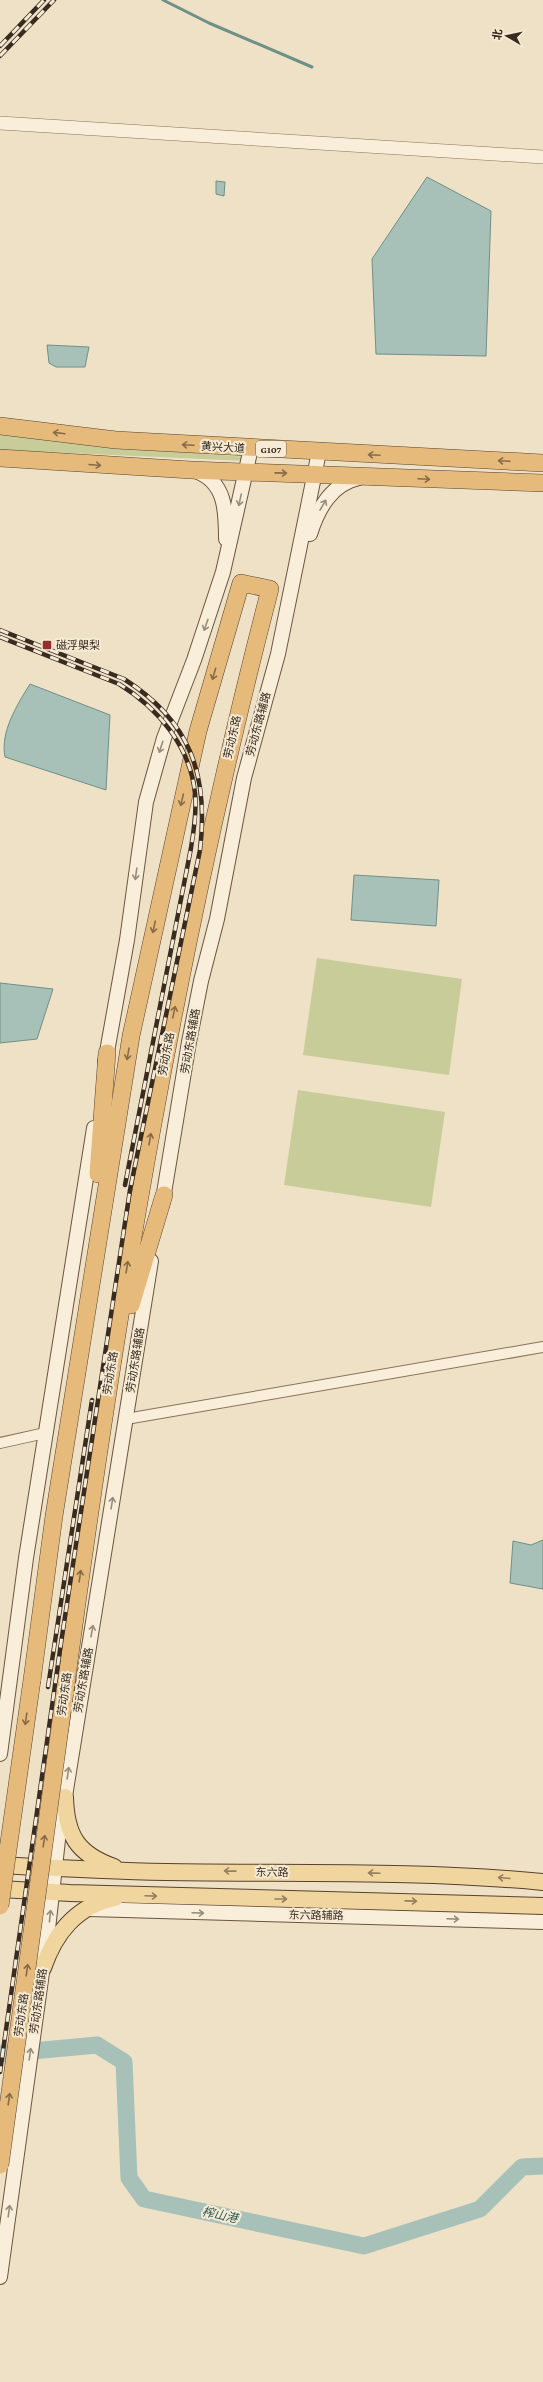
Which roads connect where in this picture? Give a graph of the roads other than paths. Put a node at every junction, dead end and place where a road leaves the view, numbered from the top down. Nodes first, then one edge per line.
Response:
1 (0, 122) edge
2 (543, 157) edge
3 (0, 426) edge
4 (251, 448) junction
5 (319, 452) junction
6 (0, 458) edge
7 (543, 463) edge
8 (191, 470) junction
9 (246, 472) junction
10 (315, 474) junction
11 (368, 476) junction
12 (543, 483) edge
13 (222, 572) junction
14 (285, 621) junction
15 (107, 1053) junction
16 (164, 1195) junction
17 (81, 1346) junction
18 (543, 1347) edge
19 (126, 1419) junction
20 (45, 1433) junction
21 (0, 1443) edge
22 (98, 1447) junction
23 (0, 1754) edge
24 (65, 1797) junction
25 (0, 1865) edge
26 (55, 1868) junction
27 (129, 1871) junction
28 (543, 1882) edge
29 (0, 1889) edge
30 (52, 1892) junction
31 (127, 1895) junction
32 (0, 1906) edge
33 (543, 1906) edge
34 (89, 1909) junction
35 (543, 1922) edge
36 (43, 1968) junction
37 (0, 2165) edge
38 (0, 2277) edge

1 - 2 street
4 -> 3 highway, 黄兴大道 / G107
4 - 5 highway, 黄兴大道 / G107
4 - 9 main road
7 -> 5 highway, 黄兴大道 / G107
5 - 10 main road, 劳动东路辅路
6 -> 8 highway, G107
8 - 9 highway, G107
8 - 13 main road
9 -> 10 highway, G107
9 -> 13 main road
10 - 11 highway, G107
10 - 14 main road, 劳动东路辅路
11 -> 12 highway, G107
14 -> 11 main road
13 -> 15 main road
14 - 16 main road, 劳动东路辅路
15 - 17 highway
15 - 20 main road
16 - 19 main road, 劳动东路辅路
16 - 22 highway
22 -> 17 highway, 劳动东路
17 -> 32 highway, bridge
18 - 19 street
24 -> 19 main road, 劳动东路辅路
20 - 21 street
20 - 23 main road
37 -> 22 highway, 劳动东路, bridge
24 - 26 main road, 劳动东路辅路
24 - 27 main road
25 - 26 main road, 东六路
26 - 27 main road, 东六路
26 - 30 main road, 劳动东路辅路
28 -> 27 main road, 东六路
29 - 30 main road
30 - 31 main road
36 -> 30 main road, 劳动东路辅路
31 -> 33 main road
31 - 34 main road
34 -> 35 main road, 东六路辅路
34 - 36 main road
38 -> 36 main road, 劳动东路辅路

